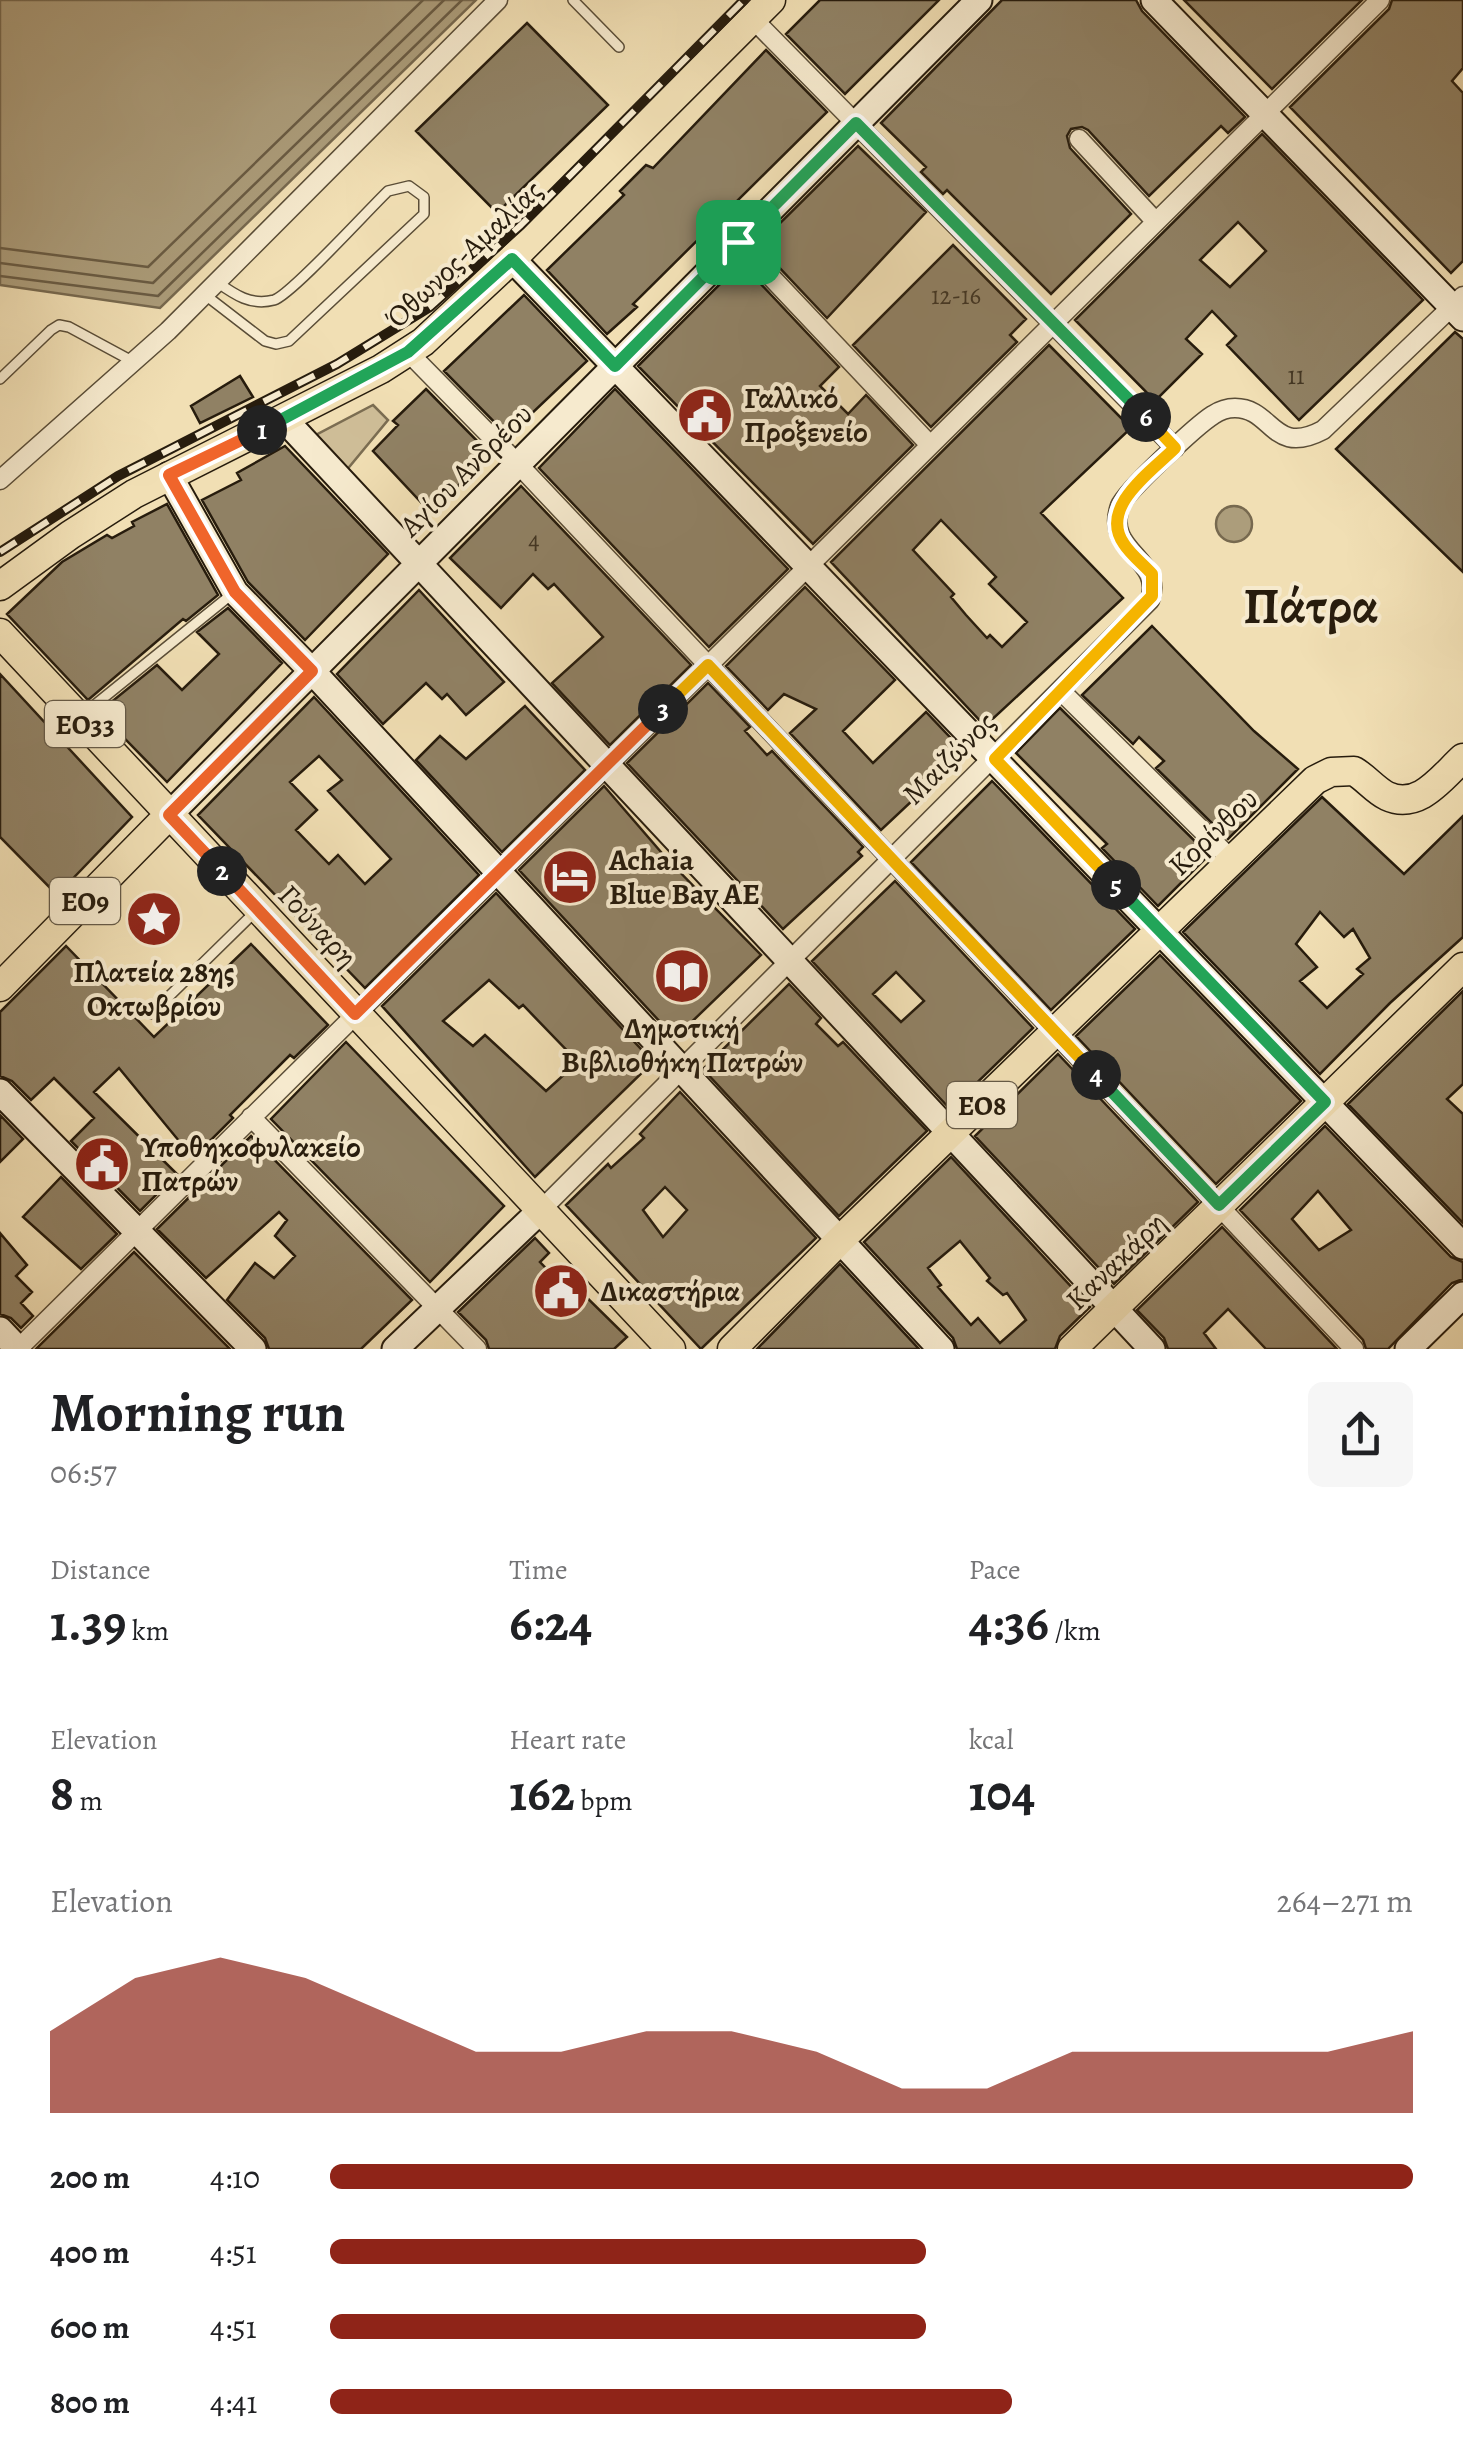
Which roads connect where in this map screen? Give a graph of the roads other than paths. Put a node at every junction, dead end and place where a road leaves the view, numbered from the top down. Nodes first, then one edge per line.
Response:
1 (498, 0) edge
2 (573, 0) edge
3 (979, 0) edge
4 (1154, 0) edge
5 (1380, 0) edge
6 (762, 10) edge
7 (620, 47) dead end
8 (1265, 114) junction
9 (856, 123) junction
10 (1079, 139) dead end
11 (1156, 222) junction
12 (738, 242) junction
13 (512, 259) junction
14 (210, 288) junction
15 (1459, 307) edge
16 (1054, 322) junction
17 (408, 352) junction
18 (135, 363) junction
19 (615, 366) junction
20 (0, 379) edge
21 (284, 420) junction
22 (930, 445) junction
23 (1175, 448) junction
24 (518, 464) junction
25 (169, 475) junction
26 (0, 480) edge
27 (418, 564) junction
28 (808, 566) junction
29 (0, 586) edge
30 (235, 592) junction
31 (0, 634) edge
32 (708, 665) junction
33 (312, 671) junction
34 (1062, 691) junction
35 (78, 718) junction
36 (1463, 758) edge
37 (995, 759) junction
38 (607, 765) junction
39 (169, 815) junction
40 (892, 860) junction
41 (1232, 860) junction
42 (498, 872) junction
43 (258, 910) junction
44 (1159, 930) junction
45 (790, 962) junction
46 (1463, 966) edge
47 (0, 987) edge
48 (152, 1014) dead end
49 (355, 1014) junction
50 (1056, 1033) junction
51 (682, 1070) junction
52 (0, 1092) edge
53 (1325, 1102) junction
54 (252, 1117) junction
55 (952, 1134) junction
56 (1219, 1205) junction
57 (540, 1211) junction
58 (137, 1231) junction
59 (840, 1240) junction
60 (1463, 1246) edge
61 (1463, 1295) edge
62 (438, 1308) junction
63 (1114, 1308) junction
64 (0, 1330) edge
65 (18, 1349) edge
66 (253, 1349) edge
67 (394, 1349) edge
68 (477, 1349) edge
69 (671, 1349) edge
70 (732, 1349) edge
71 (941, 1349) edge
72 (1072, 1349) edge
73 (1152, 1349) edge
74 (1354, 1349) edge
75 (1408, 1349) edge

1 - 14 street
2 - 7 lane
3 - 9 main road, Αγίου Ανδρέου
4 - 8 main road
5 - 8 street
6 - 9 street
6 - 13 main road, Όθωνος-Αμαλίας
8 - 11 street
8 - 15 main road
9 - 12 main road, Αγίου Ανδρέου
9 - 16 street
10 - 11 street
11 - 16 street
12 - 19 main road, Αγίου Ανδρέου
12 - 22 street
13 - 17 main road, Όθωνος-Αμαλίας
13 - 19 main road
14 - 14 lane
14 - 18 street
15 - 23 street, Μαιζώνος
16 - 22 street
16 - 23 street
17 - 21 main road, Όθωνος-Αμαλίας
17 - 24 street
18 - 20 lane
18 - 26 street
19 - 24 main road, Αγίου Ανδρέου
19 - 28 main road
21 - 25 main road, Όθωνος-Αμαλίας
21 - 27 main road
22 - 28 street
23 - 34 street, Μαιζώνος
24 - 27 main road, Αγίου Ανδρέου
24 - 32 street
25 - 29 main road, Όθωνος-Αμαλίας
25 - 30 main road
27 - 33 main road, Αγίου Ανδρέου
27 - 38 main road
28 - 32 street
28 - 37 main road
30 - 33 main road
30 - 35 lane
31 - 35 main road, Γούναρη / ΕΟ33
32 - 38 street
32 - 40 street
33 - 39 main road, Αγίου Ανδρέου
33 - 42 main road
34 - 37 street, Μαιζώνος
34 - 41 street
35 - 39 main road, Γούναρη / ΕΟ33
36 - 41 main road, Κορίνθου / ΕΟ8
37 - 40 street, Μαιζώνος
37 - 44 main road
38 - 42 street
38 - 45 main road
39 - 43 main road, Γούναρη / ΕΟ33
39 - 47 main road, Αγίου Ανδρέου / ΕΟ9
40 - 45 street, Μαιζώνος
40 - 50 street
41 - 44 main road, Κορίνθου / ΕΟ8
42 - 49 street
42 - 51 main road
43 - 48 lane
43 - 49 main road, Γούναρη / ΕΟ33
44 - 50 main road, Κορίνθου / ΕΟ8
44 - 53 main road
45 - 51 street, Μαιζώνος
45 - 55 main road
46 - 53 main road, Κανακάρη
49 - 54 street
49 - 57 main road, Γούναρη / ΕΟ33
50 - 55 main road, Κορίνθου / ΕΟ8
50 - 56 street
51 - 57 street, Μαιζώνος
51 - 59 main road
52 - 58 main road
53 - 56 main road, Κανακάρη
53 - 60 main road
54 - 58 street
54 - 62 street
55 - 59 main road, Κορίνθου / ΕΟ8
55 - 63 main road
56 - 63 main road, Κανακάρη
56 - 74 street
57 - 62 main road, Μαιζώνος
57 - 69 main road, Γούναρη / ΕΟ33
58 - 65 street
58 - 66 main road
59 - 70 main road, Κορίνθου / ΕΟ8
59 - 71 main road
61 - 75 main road
62 - 67 main road, Μαιζώνος
62 - 68 street
63 - 72 main road, Κανακάρη
63 - 73 main road
64 - 65 main road

